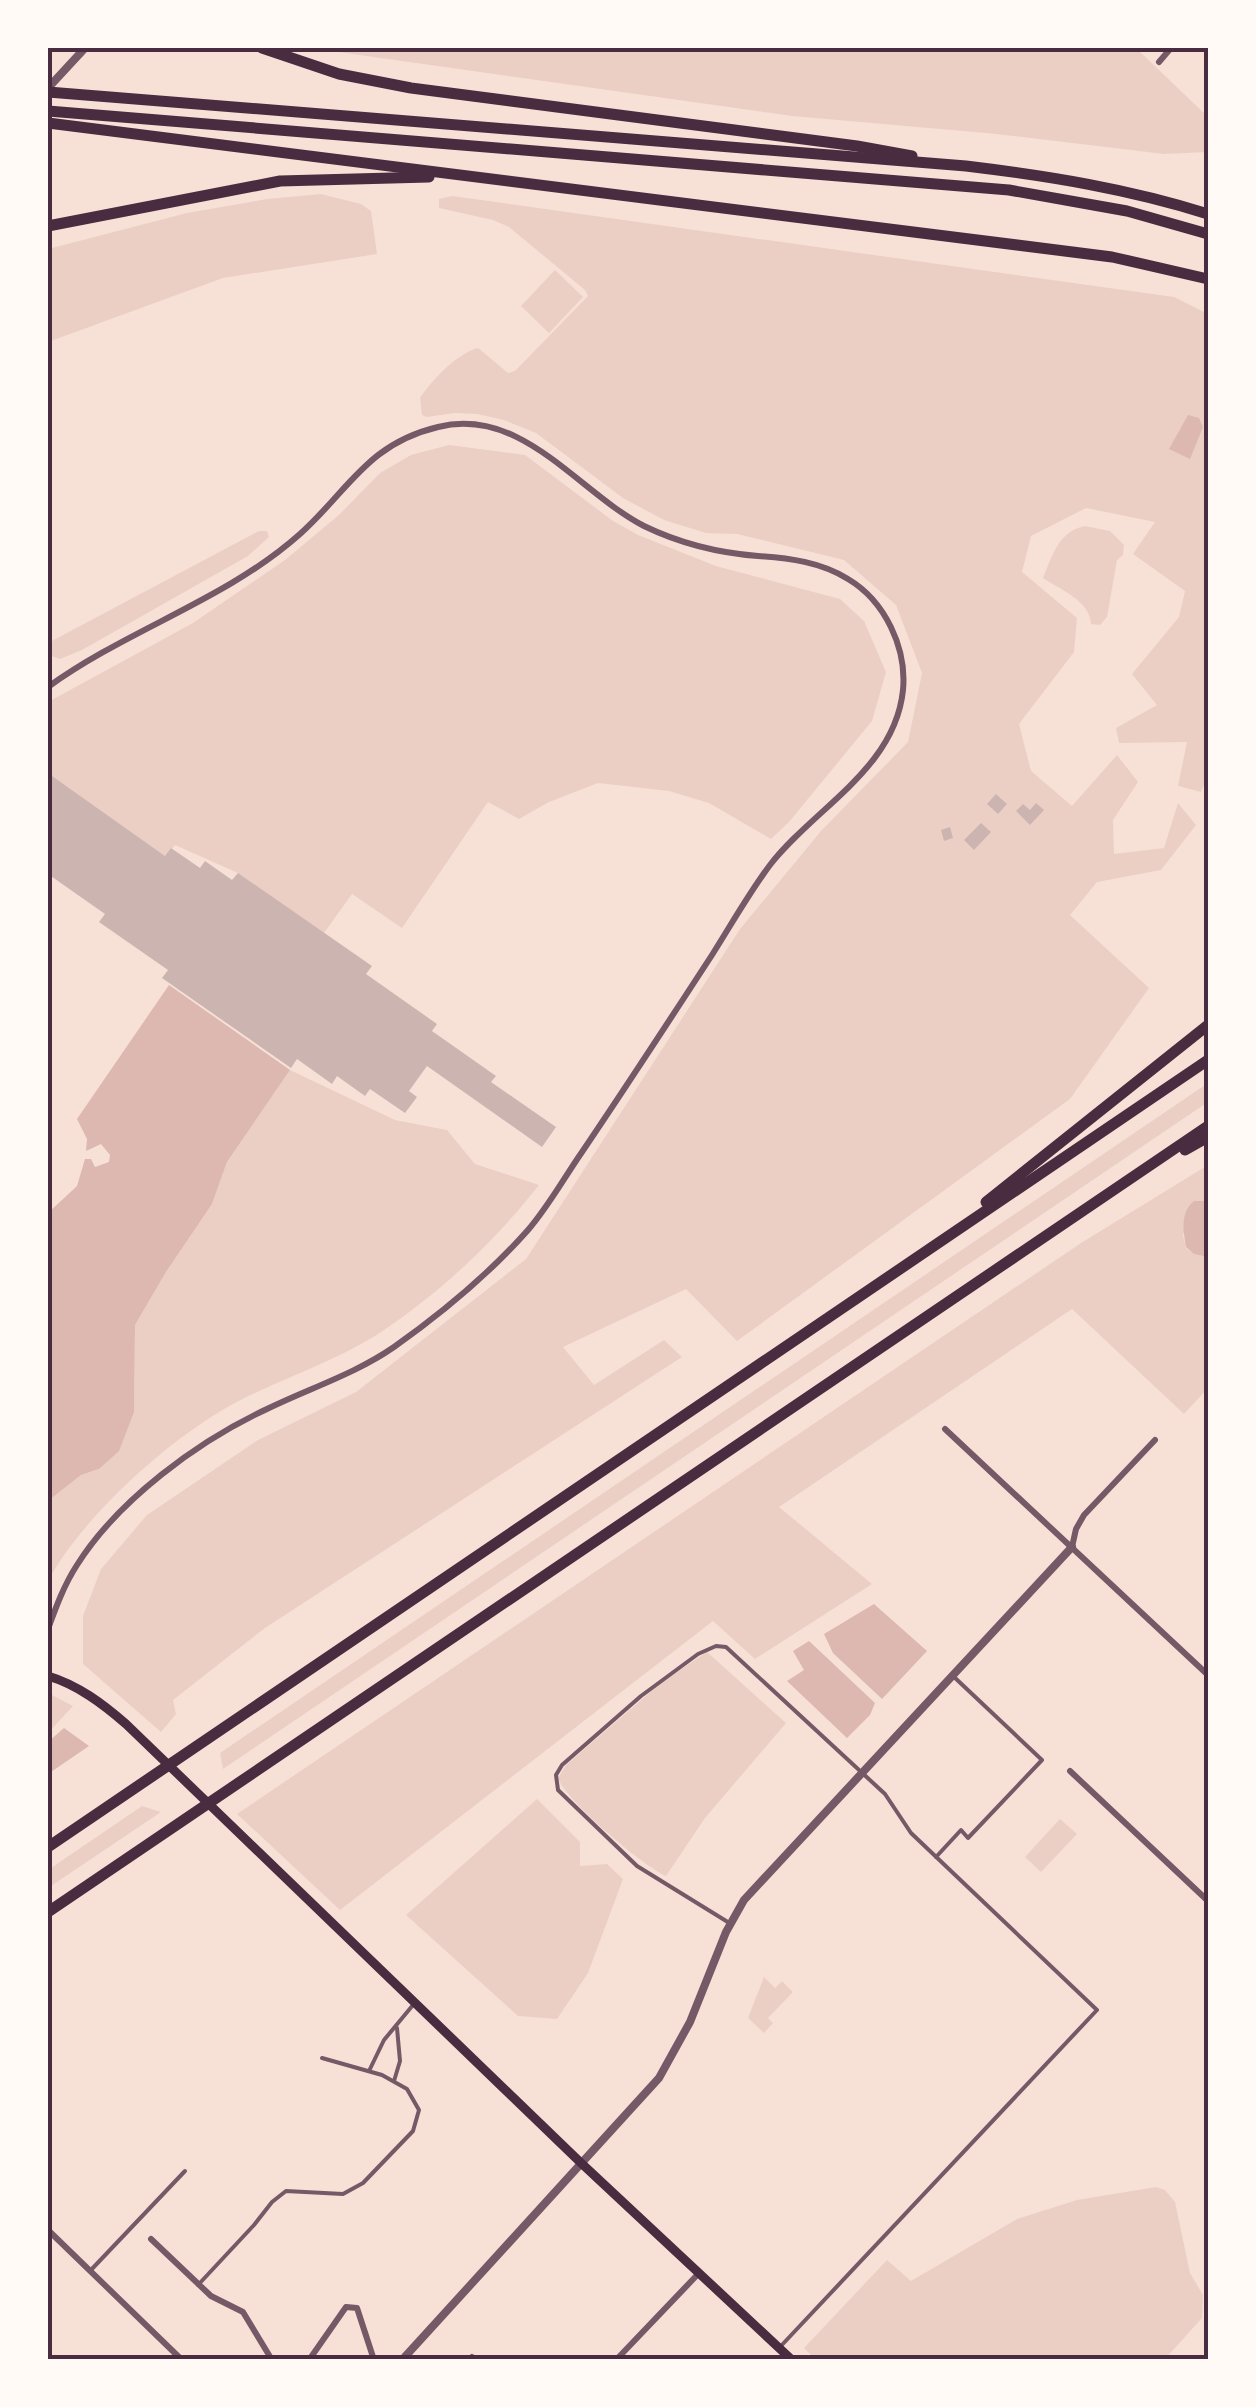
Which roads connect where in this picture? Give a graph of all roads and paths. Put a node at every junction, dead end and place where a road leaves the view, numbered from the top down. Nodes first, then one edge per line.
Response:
1 (262, 48) edge
2 (1171, 48) edge
3 (82, 50) edge
4 (1158, 62) dead end
5 (48, 90) edge
6 (48, 112) edge
7 (48, 122) edge
8 (966, 166) junction
9 (463, 176) junction
10 (1208, 214) edge
11 (48, 226) edge
12 (1208, 234) edge
13 (1208, 279) edge
14 (48, 687) edge
15 (1208, 1025) edge
16 (1208, 1060) edge
17 (1208, 1126) edge
18 (1208, 1137) edge
19 (1111, 1191) junction
20 (904, 1266) junction
21 (944, 1428) dead end
22 (1155, 1440) dead end
23 (1072, 1546) junction
24 (48, 1630) edge
25 (951, 1675) junction
26 (1208, 1675) edge
27 (48, 1676) edge
28 (1070, 1772) dead end
29 (859, 1773) junction
30 (48, 1846) edge
31 (936, 1857) junction
32 (1208, 1901) edge
33 (48, 1912) edge
34 (730, 1924) junction
35 (415, 2003) junction
36 (396, 2028) junction
37 (322, 2058) dead end
38 (369, 2071) junction
39 (394, 2081) junction
40 (580, 2162) junction
41 (185, 2171) dead end
42 (48, 2230) edge
43 (151, 2239) dead end
44 (90, 2270) junction
45 (700, 2272) junction
46 (198, 2285) junction
47 (780, 2348) junction
48 (182, 2360) edge
49 (272, 2360) edge
50 (309, 2360) edge
51 (374, 2360) edge
52 (402, 2360) edge
53 (616, 2360) edge
54 (792, 2360) edge

1 - 8 highway
2 - 4 street
3 - 5 street
5 - 8 highway
6 - 12 highway
7 - 9 highway
8 - 10 highway
9 - 11 highway
9 - 13 highway
14 - 24 street
15 - 20 highway
16 - 20 highway
17 - 19 highway
18 - 19 highway
19 - 33 highway
20 - 30 highway
21 - 23 street
22 - 23 street
23 - 25 street
23 - 26 street
25 - 29 street
25 - 31 lane
27 - 35 main road
28 - 32 street
29 - 31 lane
29 - 34 street
29 - 34 lane
31 - 47 lane
34 - 40 street
35 - 36 lane
35 - 40 main road
36 - 38 lane
36 - 39 lane
37 - 38 lane
38 - 39 lane
39 - 46 lane
40 - 45 main road
40 - 52 street
41 - 44 lane
42 - 44 street
43 - 46 street
44 - 48 street
45 - 47 main road
45 - 53 street
46 - 49 street
47 - 54 main road
50 - 51 street

